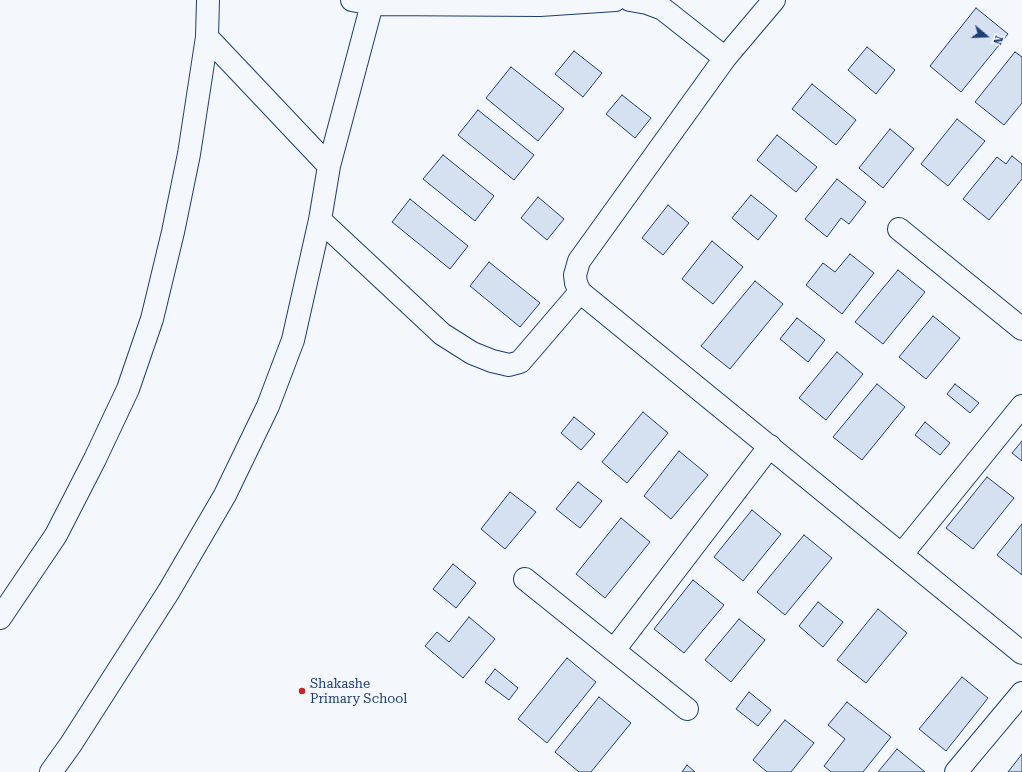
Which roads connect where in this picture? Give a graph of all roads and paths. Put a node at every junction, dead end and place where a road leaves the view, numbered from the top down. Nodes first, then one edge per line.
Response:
1 (208, 0) edge
2 (615, 0) edge
3 (630, 0) edge
4 (774, 0) edge
5 (362, 2) edge
6 (207, 37) junction
7 (725, 58) junction
8 (329, 166) junction
9 (320, 220) junction
10 (899, 229) dead end
11 (580, 292) junction
12 (1022, 329) edge
13 (1022, 406) edge
14 (770, 446) junction
15 (902, 554) junction
16 (525, 579) dead end
17 (0, 618) edge
18 (614, 650) junction
19 (1022, 653) edge
20 (1022, 693) edge
21 (687, 709) dead end
22 (51, 772) edge
23 (956, 772) edge

1 - 6 street
2 - 5 street
3 - 7 street
4 - 7 street
5 - 8 street
6 - 8 street
6 - 17 street
7 - 11 street
8 - 9 street
9 - 11 street
9 - 22 street
10 - 12 street
11 - 14 street
13 - 15 street
14 - 15 street
14 - 18 street
15 - 19 street
16 - 18 street
18 - 21 street
20 - 23 street

